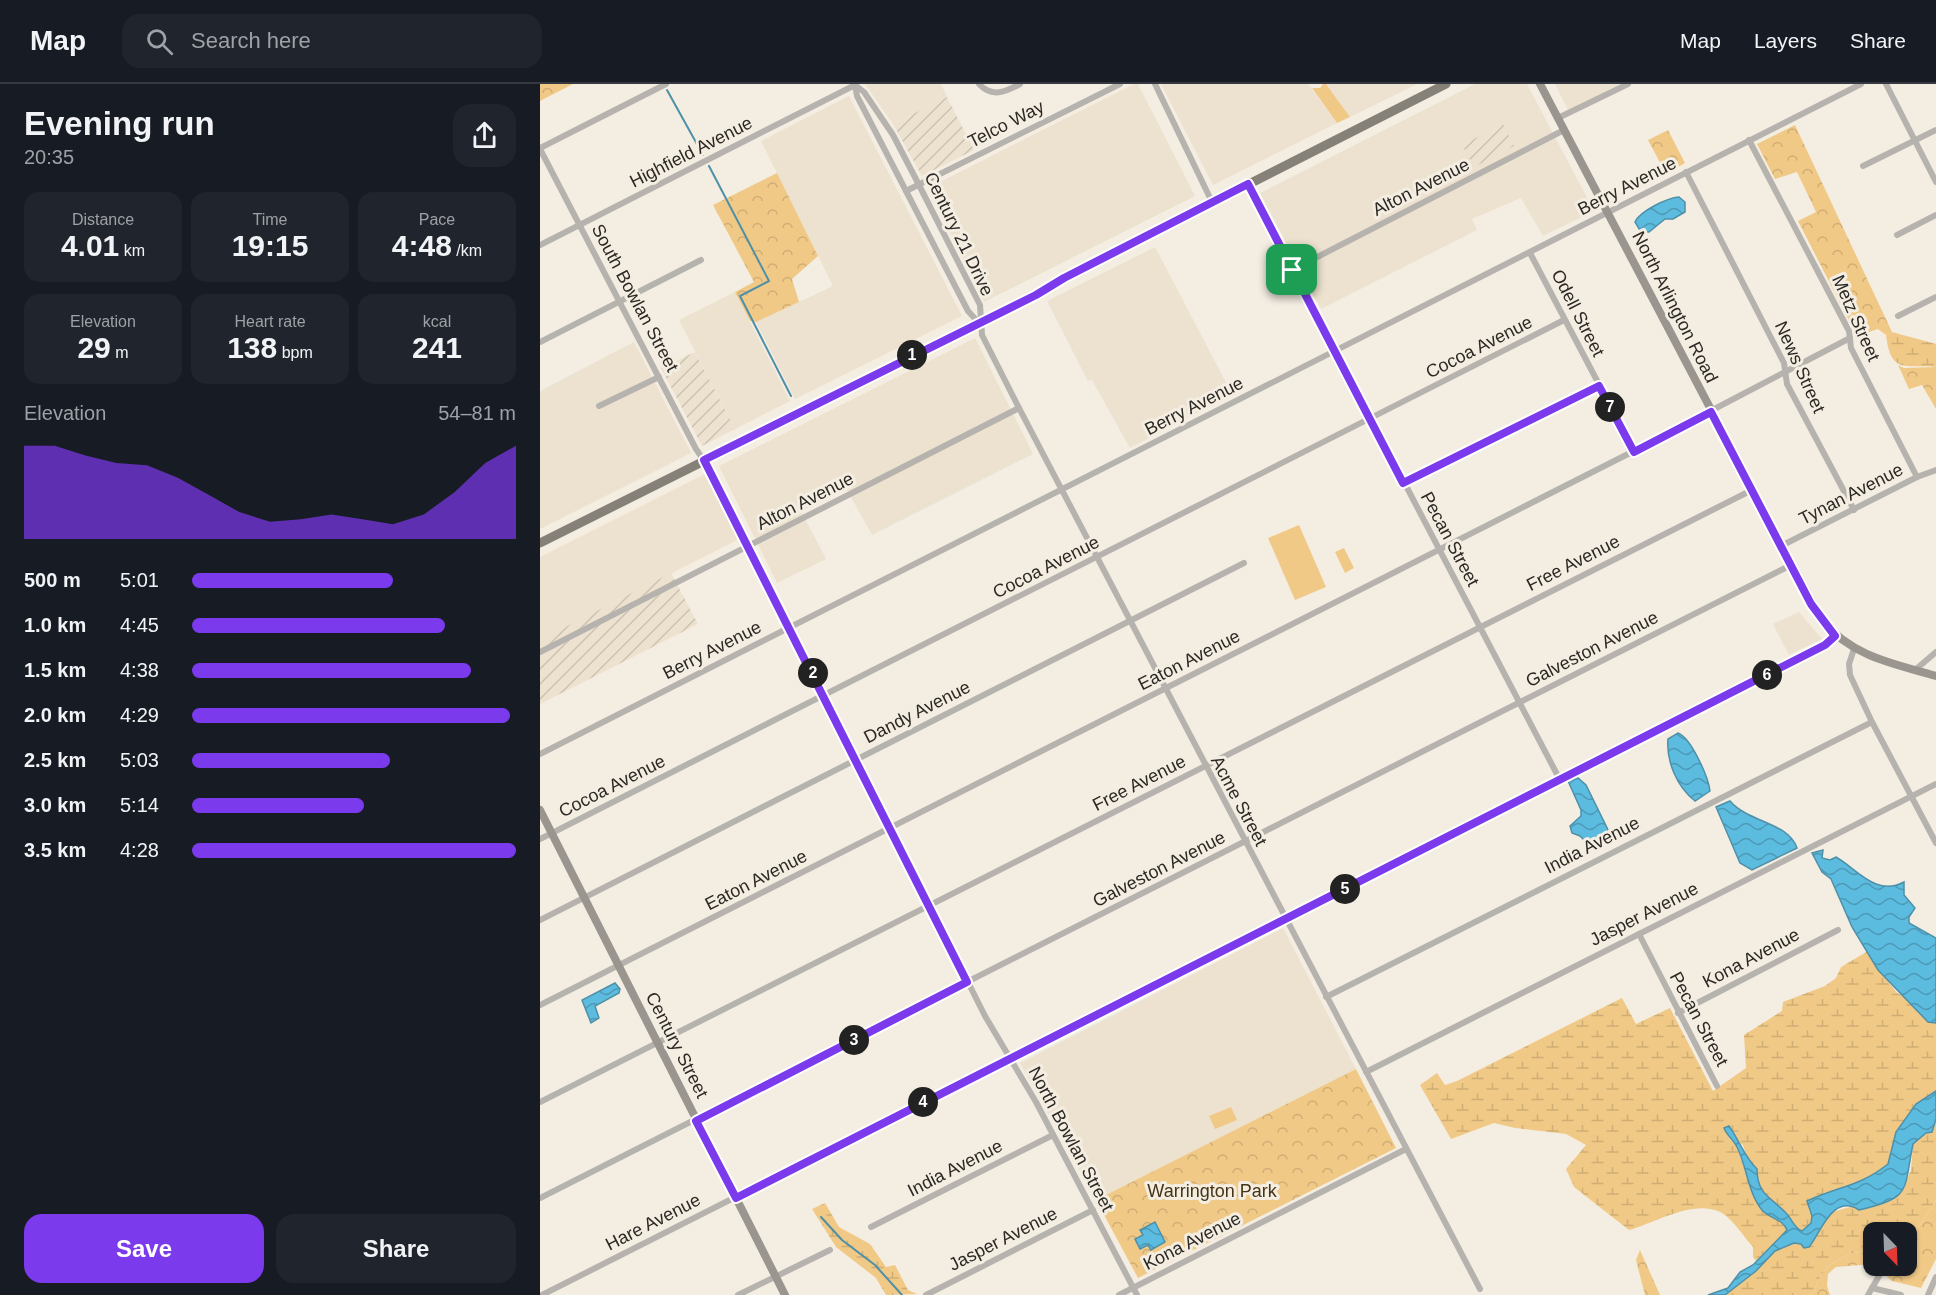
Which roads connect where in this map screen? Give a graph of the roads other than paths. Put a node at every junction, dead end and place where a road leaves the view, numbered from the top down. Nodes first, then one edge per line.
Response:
1 (666, 84) edge
2 (979, 84) edge
3 (1020, 84) edge
4 (1120, 84) edge
5 (1155, 84) edge
6 (1446, 84) edge
7 (1540, 84) edge
8 (1628, 84) edge
9 (1861, 84) edge
10 (1886, 84) edge
11 (855, 85) edge
12 (1558, 118) junction
13 (1564, 130) junction
14 (1936, 130) edge
15 (1749, 140) junction
16 (1915, 141) junction
17 (540, 149) edge
18 (1863, 166) dead end
19 (1686, 172) junction
20 (1936, 182) edge
21 (1248, 184) junction
22 (920, 185) junction
23 (906, 191) junction
24 (1212, 202) junction
25 (1608, 212) junction
26 (1936, 215) edge
27 (580, 225) junction
28 (1898, 235) dead end
29 (540, 245) edge
30 (1530, 253) junction
31 (701, 260) dead end
32 (1292, 270) junction
33 (1936, 297) edge
34 (620, 301) junction
35 (1898, 316) dead end
36 (1564, 320) junction
37 (979, 324) junction
38 (1850, 338) junction
39 (540, 342) edge
40 (1335, 352) junction
41 (1785, 373) junction
42 (659, 377) junction
43 (1599, 386) junction
44 (599, 406) dead end
45 (1019, 408) junction
46 (1711, 412) junction
47 (1370, 419) junction
48 (1634, 452) junction
49 (704, 460) junction
50 (1936, 470) edge
51 (1917, 477) junction
52 (1403, 483) junction
53 (1062, 490) junction
54 (1752, 490) junction
55 (1854, 510) junction
56 (540, 543) edge
57 (749, 546) junction
58 (1781, 546) junction
59 (1438, 551) junction
60 (1096, 558) junction
61 (1244, 563) dead end
62 (1791, 565) junction
63 (1129, 622) junction
64 (790, 627) junction
65 (1479, 628) junction
66 (1835, 636) junction
67 (1854, 649) junction
68 (540, 652) edge
69 (1936, 652) edge
70 (1915, 670) junction
71 (1936, 676) edge
72 (1165, 690) junction
73 (824, 695) junction
74 (1518, 704) junction
75 (1872, 722) junction
76 (540, 754) edge
77 (856, 760) junction
78 (1204, 767) junction
79 (1560, 780) junction
80 (1936, 784) edge
81 (1911, 795) junction
82 (540, 810) edge
83 (891, 828) junction
84 (552, 833) junction
85 (540, 839) edge
86 (1244, 842) junction
87 (1936, 843) edge
88 (585, 898) junction
89 (930, 906) junction
90 (1286, 919) junction
91 (540, 920) edge
92 (1838, 930) dead end
93 (1639, 934) junction
94 (619, 966) junction
95 (967, 982) junction
96 (1326, 997) junction
97 (540, 1005) edge
98 (1678, 1013) junction
99 (658, 1043) junction
100 (1009, 1058) junction
101 (1366, 1072) junction
102 (1717, 1086) dead end
103 (540, 1102) edge
104 (696, 1121) junction
105 (1053, 1135) junction
106 (1406, 1149) junction
107 (540, 1198) edge
108 (736, 1198) junction
109 (1093, 1210) junction
110 (871, 1227) dead end
111 (830, 1250) dead end
112 (776, 1276) junction
113 (1879, 1276) edge
114 (1936, 1277) edge
115 (1133, 1288) junction
116 (1872, 1288) junction
117 (1480, 1289) dead end
118 (541, 1295) edge
119 (738, 1295) edge
120 (785, 1295) edge
121 (926, 1295) edge
122 (1119, 1295) edge
123 (1137, 1295) edge
124 (1868, 1295) edge
125 (1901, 1295) edge
126 (1929, 1295) edge

1 - 17 street
2 - 3 street
4 - 22 street, Telco Way
5 - 24 street
6 - 21 main road
7 - 12 main road, North Arlington Road
8 - 12 street
9 - 15 street, Berry Avenue
10 - 16 street
11 - 22 street, Century 21 Drive
11 - 23 street, Century 21 Drive
11 - 27 street, Highfield Avenue
12 - 13 main road, North Arlington Road
13 - 25 main road, North Arlington Road
13 - 32 street, Alton Avenue
14 - 16 street
15 - 19 street, Berry Avenue
15 - 38 street, Metz Street
16 - 18 street
16 - 20 street
17 - 27 street, South Bowlan Street
19 - 25 street, Berry Avenue
19 - 41 street, News Street
21 - 24 main road
21 - 32 street, Pecan Street
22 - 23 street, Telco Way
22 - 37 street, Century 21 Drive
23 - 37 street, Century 21 Drive
24 - 37 main road
25 - 30 street, Berry Avenue
25 - 46 main road, North Arlington Road
26 - 28 street
27 - 29 street, Highfield Avenue
27 - 34 street, South Bowlan Street
30 - 36 street, Odell Street
30 - 40 street, Berry Avenue
31 - 34 street
32 - 40 street, Pecan Street
33 - 35 street
34 - 39 street
34 - 42 street, South Bowlan Street
36 - 43 street, Odell Street
36 - 47 street, Cocoa Avenue
37 - 45 street, Acme Street
37 - 49 main road
38 - 41 street, Eaton Avenue
38 - 51 street, Metz Street
40 - 47 street, Pecan Street
40 - 53 street, Berry Avenue
41 - 46 street, Eaton Avenue
41 - 55 street, News Street
42 - 44 street
42 - 49 street, South Bowlan Street
43 - 48 street, Odell Street
43 - 52 street
45 - 53 street, Acme Street
45 - 57 street, Alton Avenue
46 - 48 street, Eaton Avenue
46 - 54 main road, North Arlington Road
47 - 52 street, Pecan Street
47 - 60 street, Cocoa Avenue
48 - 59 street, Eaton Avenue
49 - 56 main road
49 - 57 street, North Bowlan Street
50 - 51 street, Tynan Avenue
51 - 55 street, Tynan Avenue
52 - 59 street, Pecan Street
53 - 60 street, Acme Street
53 - 64 street, Berry Avenue
54 - 58 main road, North Arlington Road
54 - 65 street, Free Avenue
55 - 58 street, Tynan Avenue
57 - 64 street, North Bowlan Street
57 - 68 street, Alton Avenue
58 - 62 main road, North Arlington Road
59 - 65 street, Pecan Street
59 - 72 street, Eaton Avenue
60 - 63 street, Acme Street
60 - 73 street, Cocoa Avenue
61 - 63 street, Dandy Avenue
62 - 66 main road, North Arlington Road
62 - 74 street, Galveston Avenue
63 - 72 street, Acme Street
63 - 77 street, Dandy Avenue
64 - 73 street, North Bowlan Street
64 - 76 street, Berry Avenue
65 - 74 street, Pecan Street
65 - 78 street, Free Avenue
66 - 67 main road, North Arlington Road
66 - 79 street, Hare Avenue
67 - 70 main road, North Arlington Road
67 - 75 street
69 - 70 street
70 - 71 main road, North Arlington Road
72 - 78 street, Acme Street
72 - 83 street, Eaton Avenue
73 - 77 street, North Bowlan Street
73 - 84 street, Cocoa Avenue
74 - 79 street, Pecan Street
74 - 86 street, Galveston Avenue
75 - 81 street
75 - 96 street, India Avenue
77 - 83 street, North Bowlan Street
77 - 88 street, Dandy Avenue
78 - 86 street, Acme Street
78 - 89 street, Free Avenue
79 - 90 street, Hare Avenue
80 - 81 street, Jasper Avenue
81 - 87 street
81 - 93 street, Jasper Avenue
82 - 84 main road, Century Street
83 - 89 street, North Bowlan Street
83 - 94 street, Eaton Avenue
84 - 85 street, Cocoa Avenue
84 - 88 main road, Century Street
86 - 90 street, Acme Street
86 - 95 street, Galveston Avenue
88 - 91 street, Dandy Avenue
88 - 94 main road, Century Street
89 - 95 street, North Bowlan Street
89 - 99 street, Free Avenue
90 - 96 street, Acme Street
90 - 100 street, Hare Avenue
92 - 98 street, Kona Avenue
93 - 98 street, Pecan Street
93 - 101 street, Jasper Avenue
94 - 97 street, Eaton Avenue
94 - 99 main road, Century Street
95 - 100 street, North Bowlan Street
95 - 104 street, Galveston Avenue
96 - 101 street, Acme Street
98 - 102 street, Pecan Street
99 - 103 street, Free Avenue
99 - 104 main road, Century Street
100 - 105 street, North Bowlan Street
100 - 108 street, Hare Avenue
101 - 106 street, Acme Street
104 - 107 street, Galveston Avenue
104 - 108 main road, Century Street
105 - 109 street, North Bowlan Street
105 - 110 street, India Avenue
106 - 115 street, Kona Avenue
106 - 117 street, Acme Street
108 - 112 main road, Century Street
108 - 118 street, Hare Avenue
109 - 115 street, North Bowlan Street
109 - 121 street, Jasper Avenue
111 - 112 street
112 - 119 street
112 - 120 main road, Century Street
113 - 116 street
114 - 126 street
115 - 122 street, Kona Avenue
115 - 123 street, North Bowlan Street
116 - 124 street
116 - 125 street

